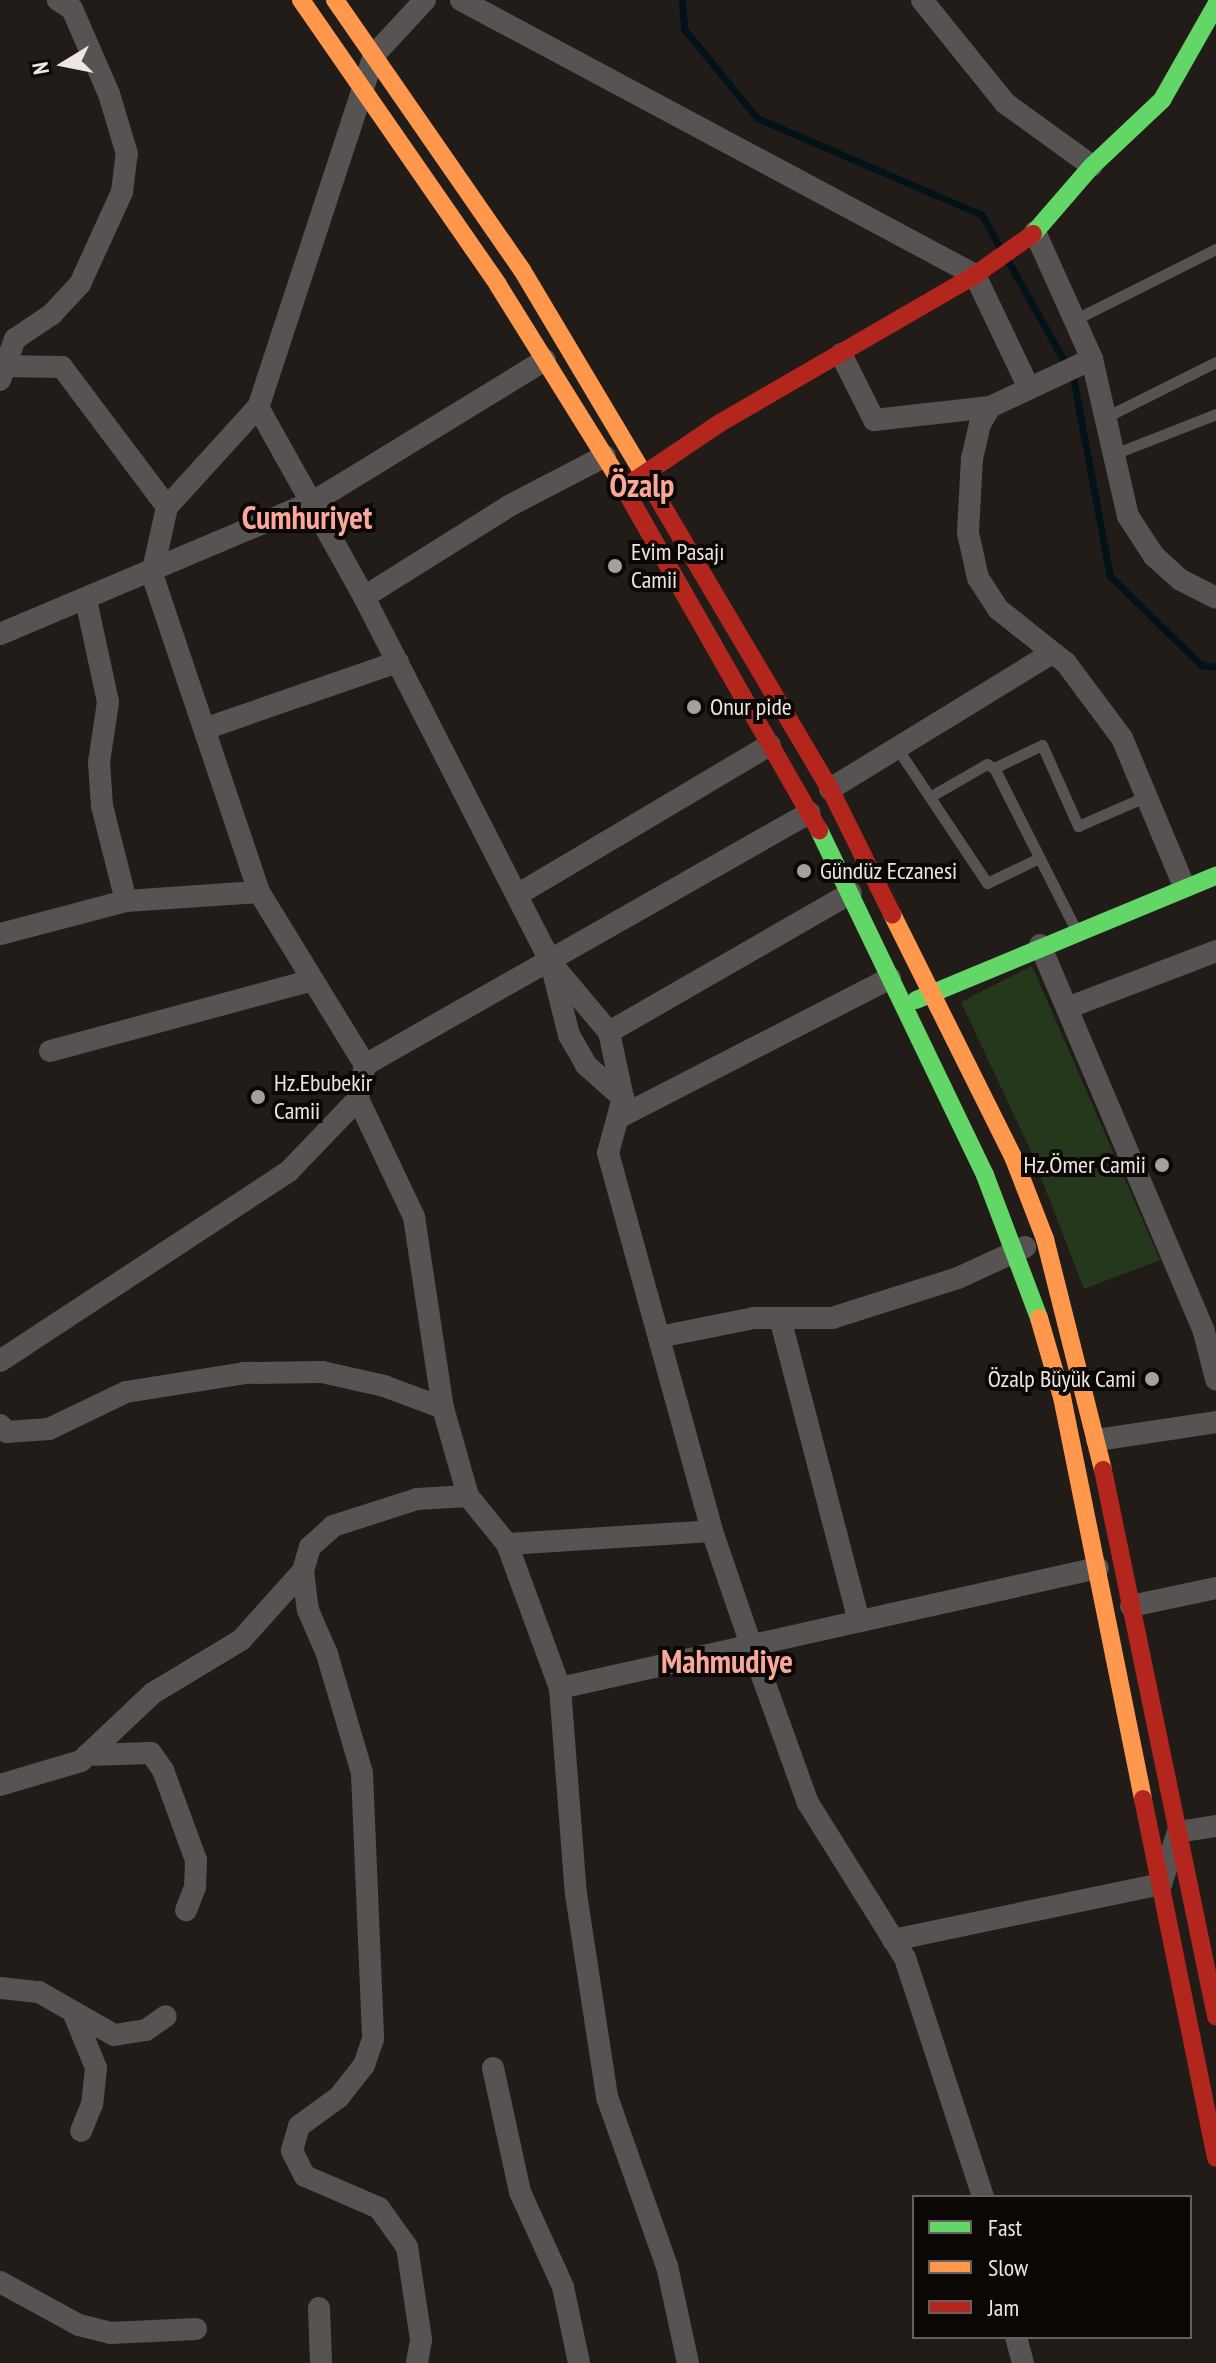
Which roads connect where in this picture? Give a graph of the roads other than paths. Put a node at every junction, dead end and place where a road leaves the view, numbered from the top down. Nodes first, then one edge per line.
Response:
1 (58, 0) edge
2 (301, 0) edge
3 (335, 0) edge
4 (425, 0) edge
5 (461, 0) edge
6 (922, 0) edge
7 (1216, 5) edge
8 (374, 55) junction
9 (362, 92) junction
10 (1092, 166) junction
11 (1035, 232) junction
12 (1216, 249) edge
13 (975, 275) junction
14 (1076, 319) junction
15 (841, 354) junction
16 (1092, 359) junction
17 (545, 360) junction
18 (1216, 362) edge
19 (2, 370) edge
20 (1028, 386) junction
21 (258, 407) junction
22 (990, 407) junction
23 (1216, 414) edge
24 (1106, 417) junction
25 (1114, 454) junction
26 (605, 456) junction
27 (646, 476) junction
28 (623, 487) junction
29 (313, 502) junction
30 (167, 507) junction
31 (152, 574) junction
32 (364, 597) junction
33 (1216, 598) edge
34 (86, 600) junction
35 (0, 634) edge
36 (1052, 653) junction
37 (398, 662) junction
38 (207, 728) junction
39 (770, 745) junction
40 (897, 748) junction
41 (994, 768) junction
42 (830, 789) junction
43 (933, 795) junction
44 (1147, 796) junction
45 (809, 813) junction
46 (1039, 858) junction
47 (1216, 876) edge
48 (1184, 886) junction
49 (259, 892) junction
50 (851, 893) junction
51 (517, 895) junction
52 (126, 901) junction
53 (1076, 930) junction
54 (0, 934) edge
55 (1040, 945) junction
56 (1216, 951) edge
57 (551, 963) junction
58 (890, 978) junction
59 (313, 980) junction
60 (934, 991) junction
61 (904, 1005) junction
62 (1067, 1008) junction
63 (609, 1032) junction
64 (50, 1051) dead end
65 (365, 1065) junction
66 (358, 1099) junction
67 (621, 1108) junction
68 (1045, 1239) junction
69 (1016, 1250) junction
70 (780, 1318) junction
71 (659, 1337) junction
72 (0, 1361) edge
73 (1216, 1379) edge
74 (443, 1408) junction
75 (1216, 1422) edge
76 (0, 1425) edge
77 (1097, 1440) junction
78 (468, 1496) junction
79 (712, 1531) junction
80 (507, 1544) junction
81 (1098, 1568) junction
82 (303, 1571) junction
83 (1216, 1588) edge
84 (1131, 1606) junction
85 (859, 1621) junction
86 (751, 1645) junction
87 (560, 1688) junction
88 (87, 1755) junction
89 (0, 1785) edge
90 (1216, 1826) edge
91 (1178, 1832) junction
92 (1161, 1884) junction
93 (186, 1910) dead end
94 (893, 1940) junction
95 (0, 1988) edge
96 (74, 2014) junction
97 (166, 2016) dead end
98 (1216, 2016) edge
99 (493, 2068) dead end
100 (81, 2131) dead end
101 (1216, 2158) edge
102 (982, 2195) edge
103 (0, 2282) edge
104 (319, 2308) dead end
105 (196, 2329) dead end
106 (1017, 2339) edge
107 (321, 2363) edge
108 (417, 2363) edge
109 (579, 2363) edge
110 (688, 2363) edge
111 (1023, 2363) edge

1 - 19 street
2 - 9 main road
3 - 8 main road
4 - 8 street
5 - 13 street
6 - 10 street
7 - 10 main road
8 - 9 street
8 - 27 main road
9 - 17 main road
9 - 21 street
10 - 11 main road
11 - 13 main road
11 - 14 street
12 - 14 lane
13 - 15 main road
13 - 20 street
14 - 16 street
15 - 22 street
15 - 27 main road
16 - 20 street
16 - 24 street
17 - 26 main road
17 - 29 street
18 - 24 lane
19 - 30 street
20 - 22 street
21 - 29 street
21 - 30 street
22 - 36 street
23 - 25 lane
24 - 25 street
25 - 33 street
26 - 28 main road
26 - 32 street
27 - 28 main road
27 - 42 main road
28 - 39 main road
29 - 31 street
29 - 32 street
30 - 31 street
31 - 34 street
31 - 38 street
32 - 37 street
34 - 35 street
34 - 52 street
36 - 40 street
36 - 44 street
37 - 38 street
37 - 51 street
38 - 49 street
39 - 45 main road
39 - 51 street
40 - 42 street
40 - 43 lane
41 - 43 lane
41 - 44 lane
41 - 46 lane
42 - 60 main road
43 - 46 lane
44 - 48 street
45 - 50 main road
45 - 57 street
46 - 53 lane
47 - 48 main road
48 - 53 main road
49 - 52 street
49 - 59 street
50 - 58 main road
50 - 63 street
51 - 57 street
52 - 54 street
53 - 55 main road
55 - 60 main road
55 - 62 street
56 - 62 street
57 - 63 street
57 - 65 street
57 - 67 street
58 - 61 main road
58 - 67 street
59 - 64 street
59 - 65 street
60 - 61 main road
60 - 68 main road
61 - 69 main road
62 - 73 street
63 - 67 street
65 - 66 street
66 - 72 street
66 - 74 street
67 - 71 street
68 - 69 street
68 - 77 main road
69 - 70 street
69 - 81 main road
70 - 71 street
70 - 85 street
71 - 79 street
74 - 76 street
74 - 78 street
75 - 77 street
77 - 84 main road
78 - 80 street
78 - 82 street
79 - 80 street
79 - 86 street
80 - 87 street
81 - 85 street
81 - 92 main road
82 - 88 street
82 - 108 street
83 - 84 street
84 - 91 main road
85 - 86 street
86 - 87 street
86 - 94 street
87 - 110 street
88 - 89 street
88 - 93 street
90 - 91 street
91 - 92 street
91 - 98 main road
92 - 94 street
92 - 101 main road
94 - 102 street
95 - 96 street
96 - 97 street
96 - 100 street
99 - 109 street
103 - 105 street
104 - 107 street
106 - 111 street

